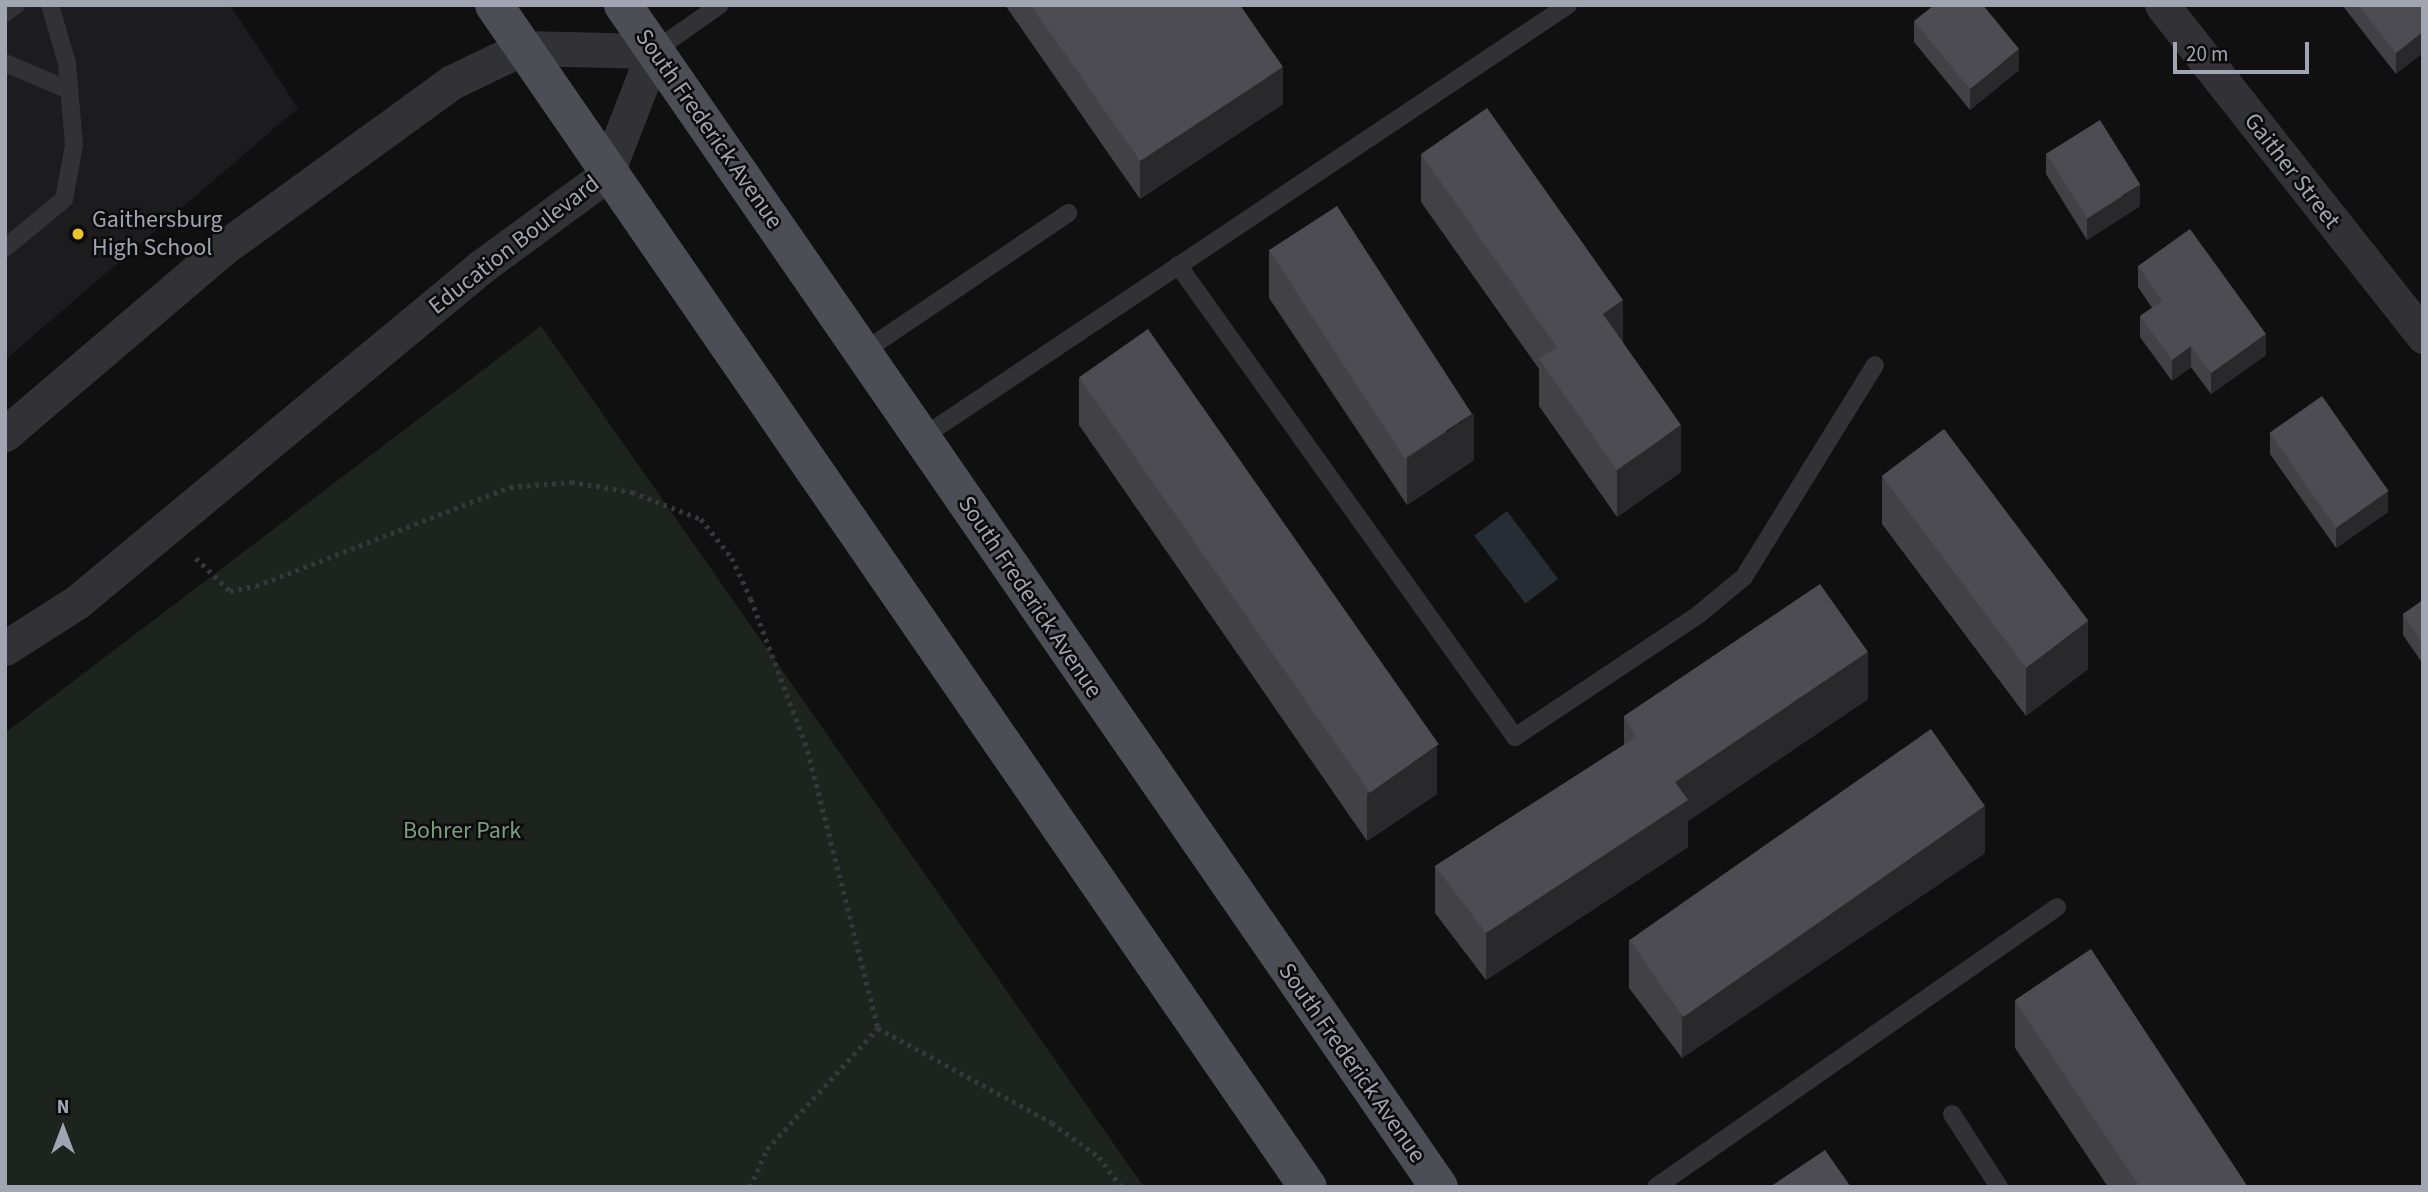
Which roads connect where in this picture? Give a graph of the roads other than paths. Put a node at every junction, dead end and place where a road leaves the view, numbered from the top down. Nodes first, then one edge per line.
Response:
1 (16, 5) edge
2 (50, 5) edge
3 (494, 5) edge
4 (624, 5) edge
5 (720, 5) edge
6 (1568, 5) edge
7 (2162, 5) edge
8 (5, 13) edge
9 (523, 48) junction
10 (654, 51) junction
11 (5, 63) edge
12 (67, 89) junction
13 (606, 175) junction
14 (1068, 213) dead end
15 (5, 248) edge
16 (1178, 265) junction
17 (2423, 336) edge
18 (863, 352) junction
19 (1875, 365) dead end
20 (5, 434) edge
21 (921, 438) junction
22 (5, 648) edge
23 (2057, 907) dead end
24 (1952, 1114) dead end
25 (1308, 1187) edge
26 (1439, 1187) edge
27 (1656, 1187) edge
28 (1999, 1187) edge

1 - 8 lane
2 - 12 lane
3 - 9 main road
4 - 10 main road, South Frederick Avenue
5 - 10 lane
6 - 16 lane
7 - 17 street, Gaither Street
9 - 10 street
9 - 13 main road
9 - 20 street
10 - 13 street, Education Boulevard
10 - 18 main road, South Frederick Avenue
11 - 12 lane
12 - 15 lane
13 - 22 street, Education Boulevard
13 - 25 main road
14 - 18 lane
16 - 19 lane
16 - 21 lane
18 - 21 main road, South Frederick Avenue
21 - 26 main road, South Frederick Avenue
23 - 27 lane
24 - 28 lane

